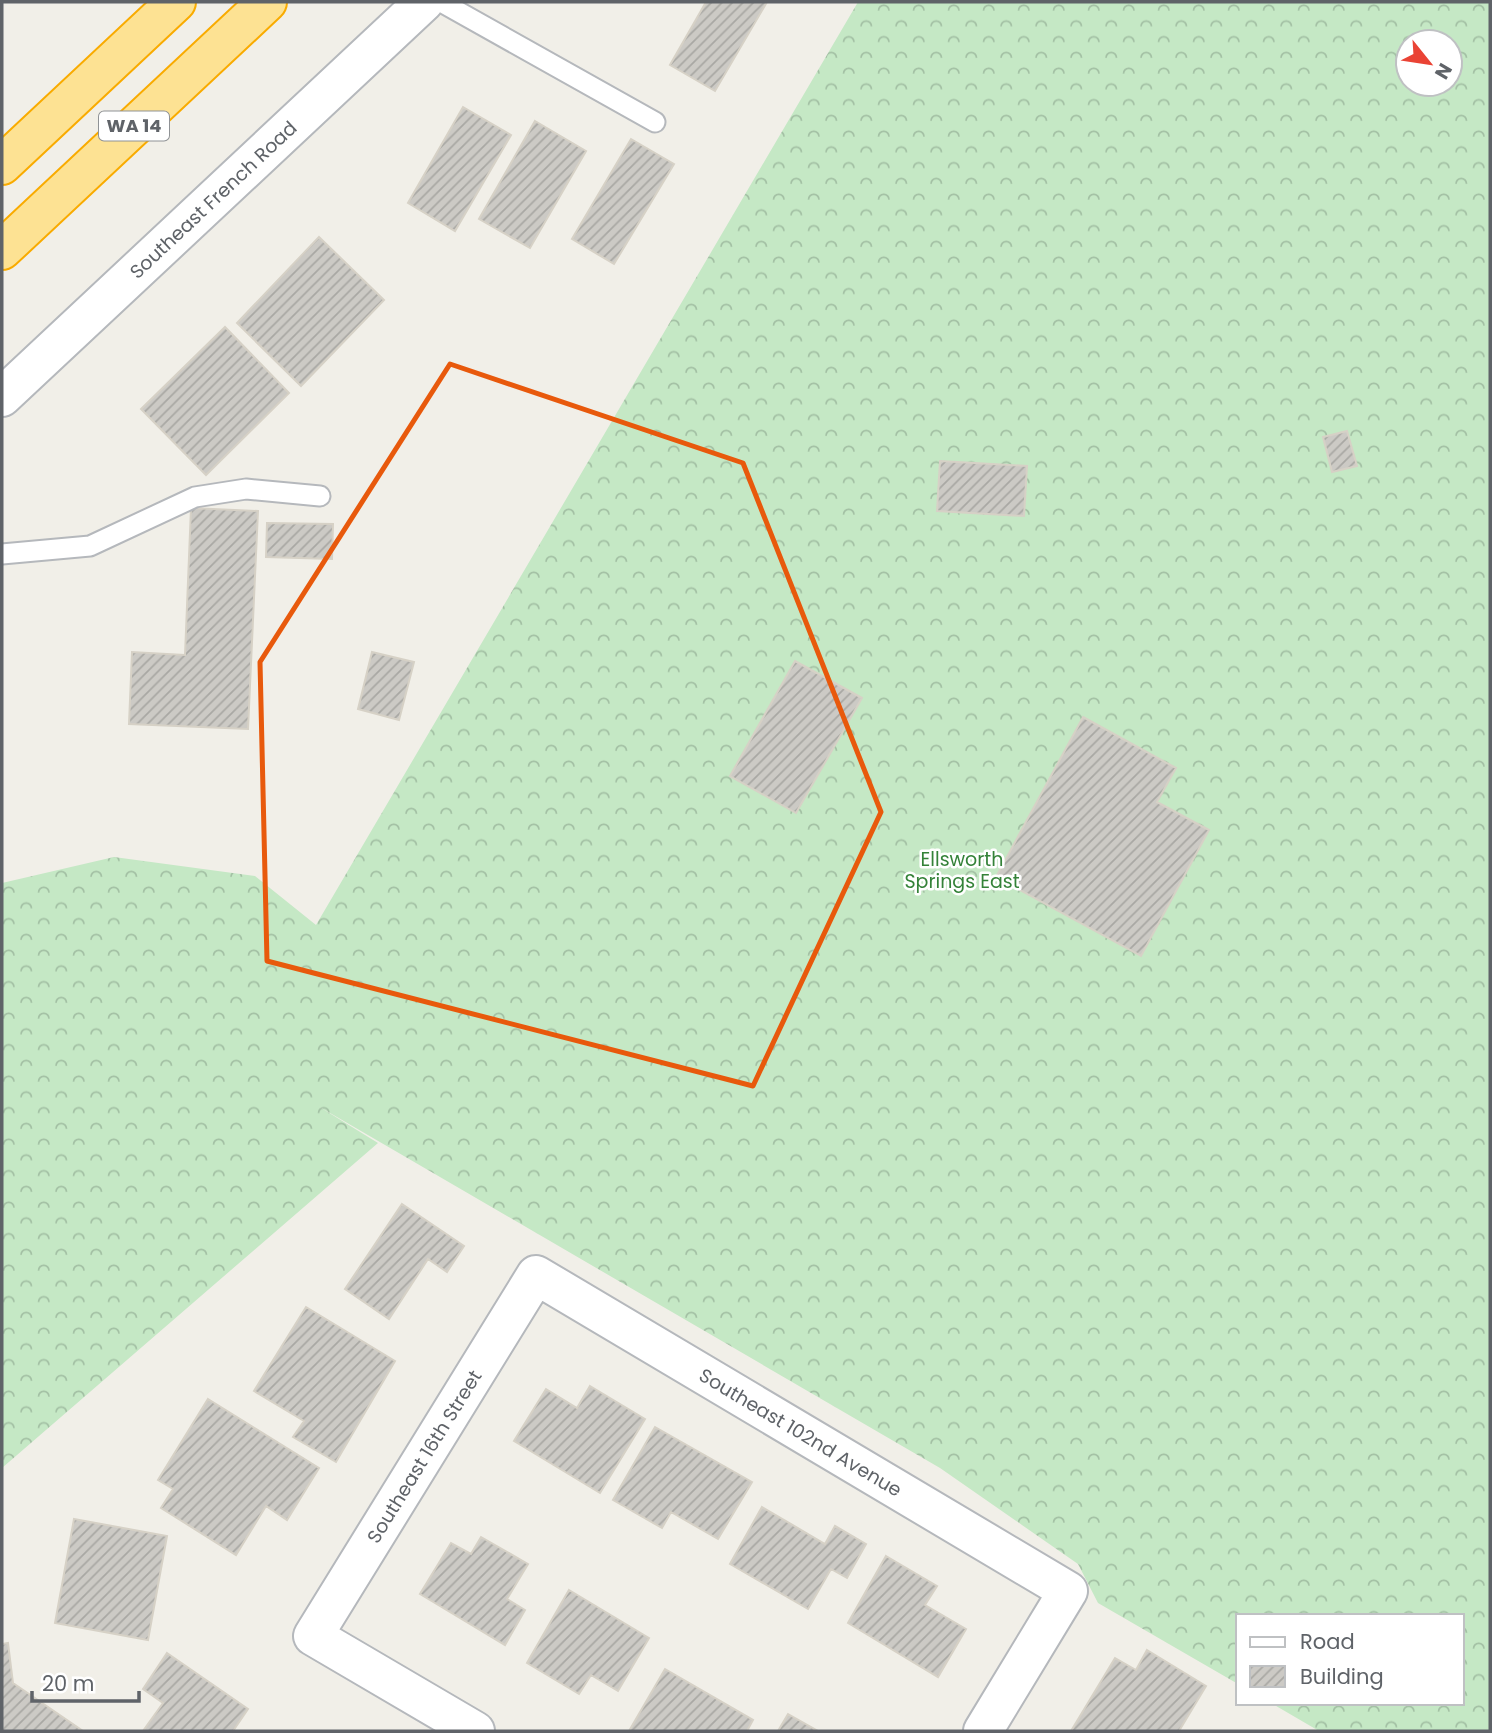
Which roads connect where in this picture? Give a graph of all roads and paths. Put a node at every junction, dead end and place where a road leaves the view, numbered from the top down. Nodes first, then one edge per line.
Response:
1 (176, 2) edge
2 (267, 2) edge
3 (424, 2) edge
4 (441, 2) edge
5 (655, 122) dead end
6 (2, 165) edge
7 (2, 250) edge
8 (2, 397) edge
9 (320, 496) dead end
10 (2, 554) edge
11 (536, 1275) joint
12 (475, 1731) edge
13 (983, 1731) edge

1 - 6 highway, WA 14
2 - 7 highway, WA 14
3 - 8 street, Southeast French Road
4 - 5 lane
9 - 10 lane
11 - 12 street, Southeast 16th Street
11 - 13 street, Southeast 102nd Avenue

